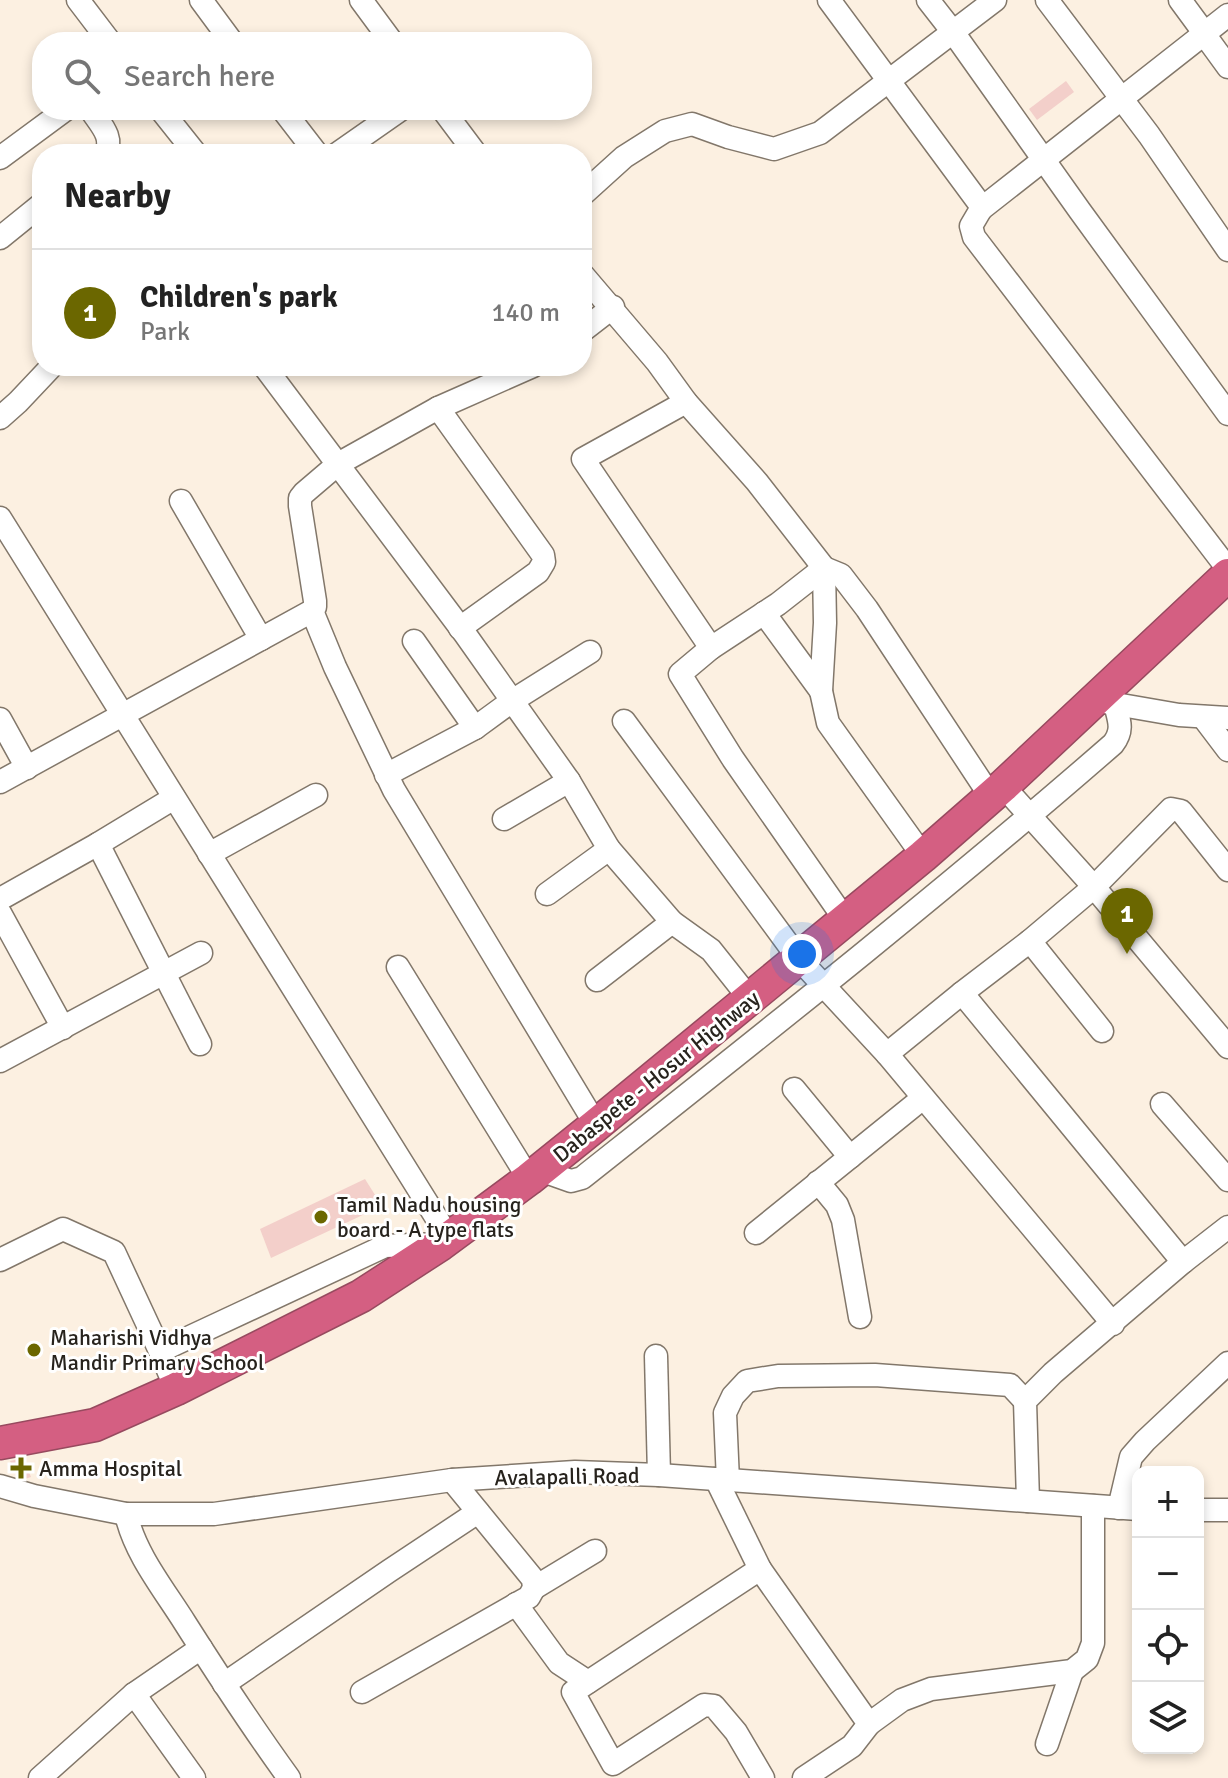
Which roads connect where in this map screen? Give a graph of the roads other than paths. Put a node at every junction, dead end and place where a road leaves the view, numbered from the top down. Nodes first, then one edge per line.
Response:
1 (78, 0) edge
2 (201, 0) edge
3 (361, 0) edge
4 (829, 0) edge
5 (928, 0) edge
6 (995, 0) edge
7 (1047, 0) edge
8 (1180, 0) edge
9 (1228, 15) edge
10 (102, 32) edge
11 (225, 32) edge
12 (385, 32) edge
13 (953, 32) junction
14 (1205, 34) junction
15 (1228, 67) edge
16 (889, 80) junction
17 (1122, 100) junction
18 (51, 120) edge
19 (98, 120) edge
20 (169, 120) edge
21 (291, 120) edge
22 (386, 120) edge
23 (450, 120) edge
24 (110, 144) edge
25 (188, 144) edge
26 (309, 144) edge
27 (351, 144) edge
28 (468, 144) edge
29 (0, 158) edge
30 (1044, 160) junction
31 (592, 186) edge
32 (981, 209) junction
33 (32, 212) edge
34 (0, 238) edge
35 (1228, 250) edge
36 (592, 285) edge
37 (613, 307) junction
38 (592, 323) edge
39 (43, 376) edge
40 (272, 376) edge
41 (510, 376) edge
42 (686, 402) junction
43 (438, 408) junction
44 (1228, 414) edge
45 (0, 418) edge
46 (338, 464) junction
47 (181, 501) dead end
48 (0, 518) edge
49 (824, 568) junction
50 (1228, 569) edge
51 (1228, 575) edge
52 (312, 611) junction
53 (764, 613) junction
54 (460, 628) junction
55 (261, 639) junction
56 (414, 641) dead end
57 (711, 648) junction
58 (590, 652) dead end
59 (821, 691) junction
60 (512, 701) junction
61 (1105, 702) junction
62 (122, 714) junction
63 (1203, 717) junction
64 (1228, 718) edge
65 (0, 719) edge
66 (624, 721) dead end
67 (475, 728) junction
68 (1228, 750) edge
69 (27, 768) junction
70 (386, 775) junction
71 (569, 781) junction
72 (0, 782) edge
73 (997, 792) junction
74 (316, 795) dead end
75 (174, 798) junction
76 (1030, 816) junction
77 (504, 819) dead end
78 (98, 844) junction
79 (609, 849) junction
80 (209, 854) junction
81 (923, 856) junction
82 (1228, 870) edge
83 (1094, 887) junction
84 (547, 894) dead end
85 (0, 899) edge
86 (0, 913) edge
87 (846, 921) junction
88 (672, 922) junction
89 (1030, 941) junction
90 (201, 953) dead end
91 (799, 959) junction
92 (398, 967) dead end
93 (165, 973) junction
94 (597, 980) dead end
95 (824, 986) junction
96 (962, 993) junction
97 (750, 999) junction
98 (63, 1028) junction
99 (1102, 1031) dead end
100 (200, 1044) dead end
101 (1228, 1047) edge
102 (887, 1054) junction
103 (0, 1061) edge
104 (794, 1089) dead end
105 (923, 1098) junction
106 (1162, 1104) dead end
107 (596, 1125) junction
108 (850, 1157) junction
109 (534, 1174) junction
110 (1228, 1180) edge
111 (818, 1182) junction
112 (1228, 1227) edge
113 (756, 1233) dead end
114 (445, 1241) junction
115 (0, 1260) edge
116 (1183, 1262) junction
117 (860, 1317) dead end
118 (1113, 1324) junction
119 (160, 1351) junction
120 (656, 1356) dead end
121 (1228, 1363) edge
122 (176, 1389) junction
123 (1025, 1401) junction
124 (0, 1443) edge
125 (659, 1475) junction
126 (452, 1480) junction
127 (722, 1480) junction
128 (0, 1486) edge
129 (1028, 1501) junction
130 (1093, 1506) junction
131 (1128, 1509) edge
132 (1204, 1510) edge
133 (1225, 1510) edge
134 (478, 1512) junction
135 (126, 1514) junction
136 (595, 1551) dead end
137 (760, 1569) junction
138 (534, 1588) junction
139 (516, 1604) junction
140 (201, 1648) junction
141 (1072, 1671) junction
142 (588, 1682) junction
143 (224, 1684) junction
144 (362, 1692) dead end
145 (134, 1694) junction
146 (869, 1724) junction
147 (1047, 1744) dead end
148 (40, 1778) edge
149 (194, 1778) edge
150 (289, 1778) edge
151 (763, 1778) edge
152 (804, 1778) edge

1 - 10 street
2 - 11 street
3 - 12 street
4 - 16 street
5 - 13 street
6 - 13 street
7 - 17 street
8 - 14 street
9 - 14 street
13 - 16 street
13 - 30 street
14 - 15 street
14 - 17 street
16 - 31 street
16 - 32 street
17 - 30 street
17 - 35 street
18 - 29 street
19 - 24 street
20 - 25 street
21 - 26 street
22 - 27 street
23 - 28 street
30 - 32 street
30 - 44 street
32 - 50 street
33 - 34 street
36 - 37 street
37 - 38 street
37 - 42 street
39 - 45 street
40 - 46 street
41 - 43 street
42 - 49 street
42 - 57 street
43 - 46 street
43 - 54 street
46 - 52 street
46 - 54 street
47 - 55 street
48 - 62 street
49 - 53 street
49 - 59 street
49 - 73 street
51 - 61 highway, Dabaspete - Hosur Highway
52 - 55 street
52 - 70 street
53 - 57 street
53 - 59 street
54 - 60 street
55 - 62 street
56 - 67 street
57 - 87 street
58 - 60 street
59 - 81 street
60 - 67 street
60 - 71 street
61 - 63 street
61 - 73 highway, Dabaspete - Hosur Highway
61 - 76 street
62 - 69 street
62 - 75 street
63 - 64 street
63 - 68 street
65 - 69 street
66 - 91 street
67 - 70 street
69 - 72 street
70 - 107 street
71 - 77 street
71 - 79 street
73 - 76 street
73 - 81 highway, Dabaspete - Hosur Highway
74 - 80 street
75 - 78 street
75 - 80 street
76 - 83 street
76 - 95 street
78 - 85 street
78 - 93 street
79 - 84 street
79 - 88 street
80 - 114 street
81 - 87 highway, Dabaspete - Hosur Highway
82 - 83 street
83 - 89 street
83 - 101 street
86 - 98 street
87 - 91 highway, Dabaspete - Hosur Highway
88 - 94 street
88 - 97 street
89 - 96 street
89 - 99 street
90 - 93 street
91 - 95 street
91 - 97 highway, Dabaspete - Hosur Highway
92 - 109 street
93 - 98 street
93 - 100 street
95 - 102 street
95 - 109 street
96 - 102 street
96 - 116 street
97 - 107 highway, Dabaspete - Hosur Highway
98 - 103 street
102 - 105 street
104 - 108 street
105 - 108 street
105 - 118 street
106 - 110 street
107 - 109 highway, Dabaspete - Hosur Highway
108 - 111 street
109 - 114 highway, Dabaspete - Hosur Highway
111 - 113 street
111 - 117 street
112 - 116 street
114 - 119 street
114 - 122 highway, Dabaspete - Hosur Highway
115 - 119 street
116 - 118 street
118 - 123 street
119 - 122 street
120 - 125 street
121 - 131 street
122 - 124 highway, Dabaspete - Hosur Highway
123 - 127 street
123 - 129 street
125 - 126 street, Avalapalli Road
125 - 127 street, Avalapalli Road
126 - 134 street
126 - 135 street, Avalapalli Road
127 - 129 street, Avalapalli Road
127 - 137 street
128 - 135 street, Avalapalli Road
129 - 130 street, Avalapalli Road
130 - 131 street, Avalapalli Road
130 - 141 street
132 - 133 street
134 - 138 street
134 - 143 street
135 - 140 street
136 - 138 street
137 - 142 street
137 - 146 street
138 - 139 street
139 - 142 street
139 - 144 street
140 - 143 street
140 - 145 street
141 - 146 street
141 - 147 street
142 - 151 street
143 - 150 street
145 - 148 street
145 - 149 street
146 - 152 street

